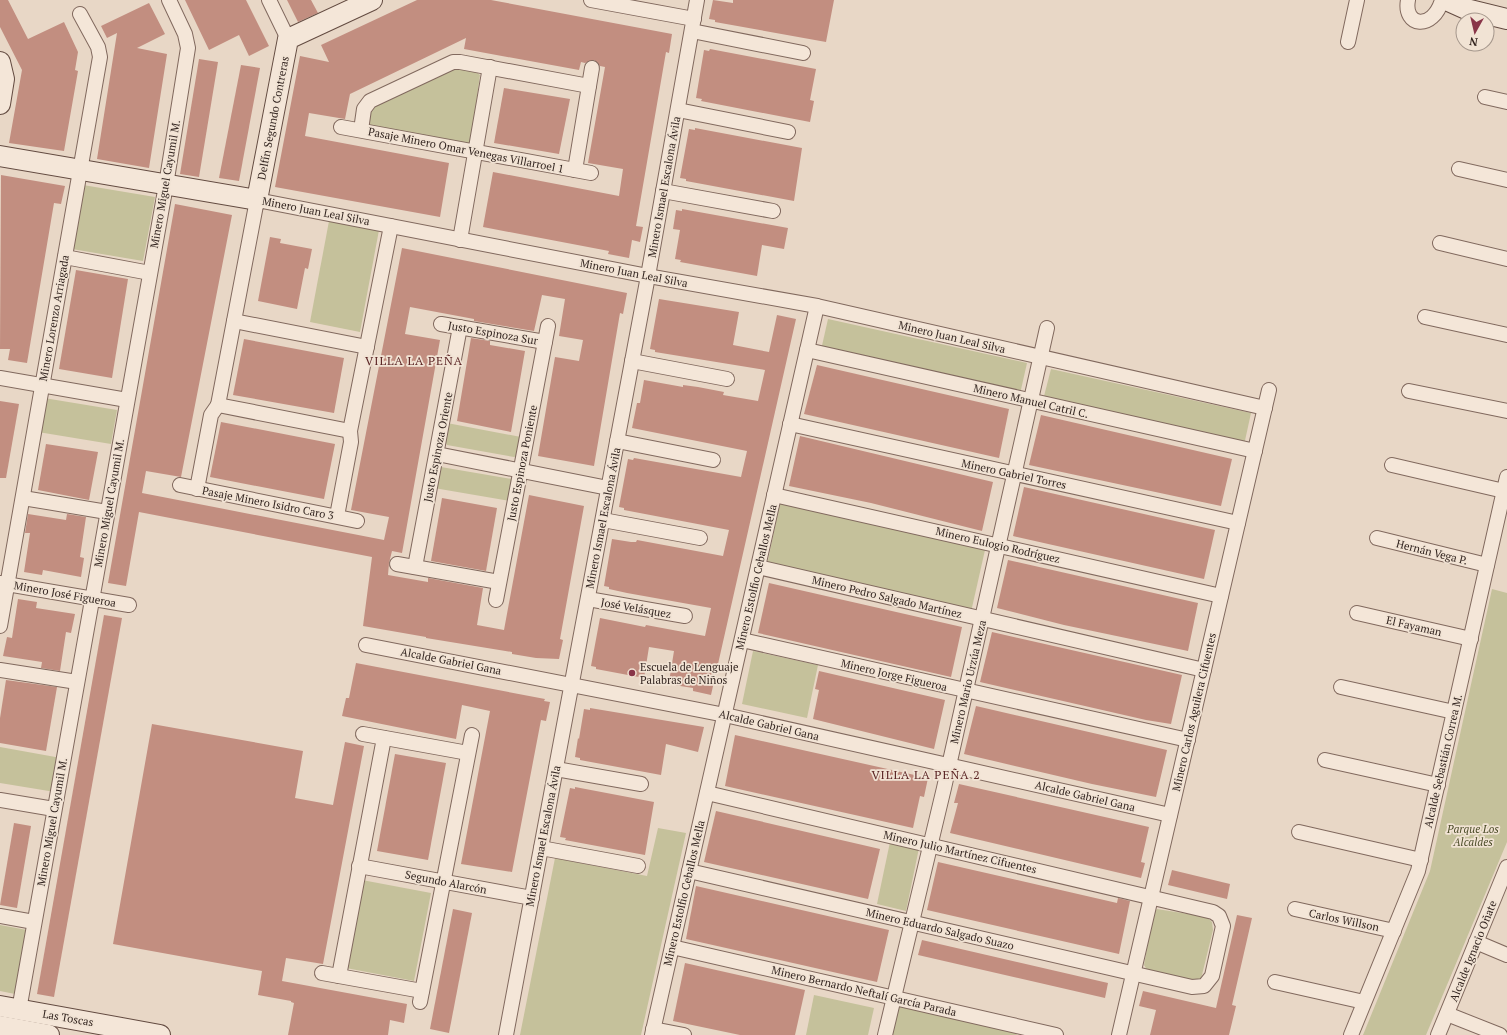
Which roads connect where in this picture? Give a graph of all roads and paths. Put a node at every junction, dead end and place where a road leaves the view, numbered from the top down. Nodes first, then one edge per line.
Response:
1 (169, 0) edge
2 (269, 0) edge
3 (372, 0) edge
4 (591, 0) edge
5 (697, 0) edge
6 (1357, 0) edge
7 (1408, 0) edge
8 (1442, 0) edge
9 (1446, 0) edge
10 (80, 14) dead end
11 (1507, 19) edge
12 (693, 25) junction
13 (288, 39) junction
14 (1348, 42) dead end
15 (803, 52) dead end
16 (0, 62) edge
17 (490, 68) junction
18 (592, 68) dead end
19 (589, 86) junction
20 (1485, 97) dead end
21 (1507, 102) edge
22 (0, 104) edge
23 (678, 110) junction
24 (341, 126) dead end
25 (361, 130) junction
26 (788, 132) dead end
27 (476, 151) junction
28 (0, 156) edge
29 (1459, 169) dead end
30 (80, 170) junction
31 (575, 170) junction
32 (591, 173) dead end
33 (1507, 180) edge
34 (166, 185) junction
35 (663, 191) junction
36 (257, 200) junction
37 (773, 211) dead end
38 (391, 226) junction
39 (460, 240) junction
40 (1440, 243) dead end
41 (65, 257) junction
42 (1507, 259) edge
43 (150, 273) junction
44 (648, 276) junction
45 (817, 306) junction
46 (1424, 317) dead end
47 (234, 322) junction
48 (441, 324) dead end
49 (548, 326) dead end
50 (460, 328) junction
51 (1047, 328) dead end
52 (1507, 335) edge
53 (545, 342) junction
54 (367, 346) junction
55 (807, 350) junction
56 (1040, 357) junction
57 (632, 361) junction
58 (0, 378) edge
59 (727, 379) dead end
60 (42, 385) junction
61 (1269, 390) dead end
62 (1409, 391) dead end
63 (127, 400) junction
64 (1031, 401) junction
65 (218, 405) junction
66 (1265, 408) junction
67 (1507, 411) edge
68 (790, 424) junction
69 (350, 431) junction
70 (617, 441) junction
71 (1255, 451) junction
72 (436, 454) junction
73 (714, 460) dead end
74 (1392, 464) dead end
75 (521, 470) junction
76 (1014, 474) junction
77 (1507, 477) edge
78 (180, 485) dead end
79 (608, 488) junction
80 (197, 489) junction
81 (1504, 491) junction
82 (774, 495) junction
83 (22, 498) junction
84 (107, 512) junction
85 (337, 516) junction
86 (602, 520) junction
87 (357, 521) dead end
88 (1238, 523) junction
89 (700, 538) dead end
90 (1377, 538) dead end
91 (998, 546) junction
92 (397, 564) dead end
93 (1487, 565) junction
94 (416, 567) junction
95 (758, 567) junction
96 (499, 582) junction
97 (4, 583) edge
98 (1221, 596) junction
99 (92, 599) junction
100 (588, 599) junction
101 (496, 600) dead end
102 (129, 605) dead end
103 (1357, 613) dead end
104 (685, 616) dead end
105 (982, 618) junction
106 (0, 626) edge
107 (1471, 639) junction
108 (742, 640) junction
109 (366, 645) dead end
110 (0, 670) edge
111 (1204, 670) junction
112 (77, 682) junction
113 (572, 685) junction
114 (1341, 687) dead end
115 (966, 692) junction
116 (1454, 712) junction
117 (725, 714) junction
118 (363, 734) dead end
119 (472, 735) dead end
120 (384, 738) junction
121 (1188, 740) junction
122 (468, 753) junction
123 (1324, 760) dead end
124 (949, 766) junction
125 (556, 769) junction
126 (641, 784) dead end
127 (1438, 785) junction
128 (707, 793) junction
129 (0, 800) edge
130 (54, 809) junction
131 (1170, 815) junction
132 (1298, 832) dead end
133 (931, 845) junction
134 (541, 848) junction
135 (1421, 860) junction
136 (360, 866) junction
137 (638, 866) dead end
138 (1507, 867) edge
139 (689, 871) junction
140 (444, 882) junction
141 (1151, 897) junction
142 (532, 898) junction
143 (1294, 909) dead end
144 (0, 916) edge
145 (34, 922) junction
146 (911, 922) junction
147 (1394, 931) junction
148 (1476, 942) junction
149 (672, 947) junction
150 (1507, 955) edge
151 (322, 973) dead end
152 (1134, 974) junction
153 (339, 976) junction
154 (1275, 982) dead end
155 (1192, 987) joint
156 (893, 997) junction
157 (1364, 1002) junction
158 (0, 1006) edge
159 (20, 1010) junction
160 (1447, 1014) junction
161 (0, 1026) edge
162 (653, 1032) edge
163 (1029, 1032) edge
164 (49, 1035) edge
165 (160, 1035) edge
166 (506, 1035) edge
167 (684, 1035) edge
168 (885, 1035) edge
169 (1056, 1035) edge
170 (1119, 1035) edge
171 (1351, 1035) edge
172 (1438, 1035) edge
173 (1500, 1035) edge

1 - 34 street, Minero Miguel Cayumil M.
2 - 13 street
3 - 13 street
4 - 12 street
5 - 12 street, Minero Ismael Escalona Ávila
6 - 14 street
7 - 8 street
9 - 11 street
10 - 30 street, Minero Lorenzo Arriagada
12 - 15 street
12 - 23 street, Minero Ismael Escalona Ávila
13 - 36 street, Delfín Segundo Contreras
16 - 22 street
17 - 19 street
17 - 25 street
17 - 27 street
18 - 19 street
19 - 31 street
20 - 21 street
23 - 26 street
23 - 35 street, Minero Ismael Escalona Ávila
24 - 25 street, Pasaje Minero Omar Venegas Villarroel 1
25 - 27 street, Pasaje Minero Omar Venegas Villarroel 1
27 - 31 street, Pasaje Minero Omar Venegas Villarroel 1
27 - 39 street
28 - 30 street, Minero Juan Leal Silva
29 - 33 street
30 - 34 street, Minero Juan Leal Silva
30 - 41 street, Minero Lorenzo Arriagada
31 - 32 street, Pasaje Minero Omar Venegas Villarroel 1
34 - 36 street, Minero Juan Leal Silva
34 - 43 street, Minero Miguel Cayumil M.
35 - 37 street
35 - 44 street, Minero Ismael Escalona Ávila
36 - 38 street, Minero Juan Leal Silva
36 - 47 street, Delfín Segundo Contreras
38 - 39 street, Minero Juan Leal Silva
38 - 54 street
39 - 44 street, Minero Juan Leal Silva
40 - 42 street
41 - 43 street
41 - 60 street, Minero Lorenzo Arriagada
43 - 63 street, Minero Miguel Cayumil M.
44 - 45 street, Minero Juan Leal Silva
44 - 57 street, Minero Ismael Escalona Ávila
45 - 55 street, Minero Estolfio Ceballos Mella
45 - 56 street, Minero Juan Leal Silva
46 - 52 street
47 - 54 street
47 - 65 street, Delfín Segundo Contreras
48 - 50 street, Justo Espinoza Sur
49 - 53 street, Justo Espinoza Poniente
50 - 53 street, Justo Espinoza Sur
50 - 72 street, Justo Espinoza Oriente
51 - 56 street, Minero Mario Urzúa Meza
53 - 75 street, Justo Espinoza Poniente
54 - 69 street
55 - 64 street, Minero Manuel Catril C.
55 - 68 street, Minero Estolfio Ceballos Mella
56 - 64 street, Minero Mario Urzúa Meza
56 - 66 street, Minero Juan Leal Silva
57 - 59 street
57 - 70 street, Minero Ismael Escalona Ávila
58 - 60 street
60 - 63 street
60 - 83 street, Minero Lorenzo Arriagada
61 - 66 street, Minero Carlos Aguilera Cifuentes
62 - 67 street
63 - 84 street, Minero Miguel Cayumil M.
64 - 71 street, Minero Manuel Catril C.
64 - 76 street, Minero Mario Urzúa Meza
65 - 69 street
65 - 80 street, Delfín Segundo Contreras
66 - 71 street, Minero Carlos Aguilera Cifuentes
68 - 76 street, Minero Gabriel Torres
68 - 82 street, Minero Estolfio Ceballos Mella
69 - 85 street
70 - 73 street
70 - 79 street, Minero Ismael Escalona Ávila
71 - 88 street, Minero Carlos Aguilera Cifuentes
72 - 75 street
72 - 94 street, Justo Espinoza Oriente
74 - 81 street
75 - 79 street
75 - 96 street, Justo Espinoza Poniente
76 - 88 street, Minero Gabriel Torres
76 - 91 street, Minero Mario Urzúa Meza
77 - 81 street, Alcalde Sebastián Correa M.
78 - 80 street, Pasaje Minero Isidro Caro 3
79 - 86 street, Minero Ismael Escalona Ávila
80 - 85 street, Pasaje Minero Isidro Caro 3
81 - 93 street, Alcalde Sebastián Correa M.
82 - 91 street, Minero Eulogio Rodríguez
82 - 95 street, Minero Estolfio Ceballos Mella
83 - 84 street
83 - 97 street, Minero Lorenzo Arriagada
84 - 99 street, Minero Miguel Cayumil M.
85 - 87 street, Pasaje Minero Isidro Caro 3
86 - 89 street
86 - 100 street, Minero Ismael Escalona Ávila
88 - 98 street, Minero Carlos Aguilera Cifuentes
90 - 93 street, Hernán Vega P.
91 - 98 street, Minero Eulogio Rodríguez
91 - 105 street, Minero Mario Urzúa Meza
92 - 94 street
93 - 107 street, Alcalde Sebastián Correa M.
94 - 96 street
95 - 105 street, Minero Pedro Salgado Martínez
95 - 108 street, Minero Estolfio Ceballos Mella
96 - 101 street, Justo Espinoza Poniente
97 - 99 street, Minero José Figueroa
97 - 106 street, Minero Lorenzo Arriagada
98 - 111 street, Minero Carlos Aguilera Cifuentes
99 - 102 street, Minero José Figueroa
99 - 112 street, Minero Miguel Cayumil M.
100 - 104 street, José Velásquez
100 - 113 street, Minero Ismael Escalona Ávila
103 - 107 street, El Fayaman
105 - 111 street, Minero Pedro Salgado Martínez
105 - 115 street, Minero Mario Urzúa Meza
107 - 116 street, Alcalde Sebastián Correa M.
108 - 115 street, Minero Jorge Figueroa
108 - 117 street, Minero Estolfio Ceballos Mella
109 - 113 street, Alcalde Gabriel Gana
110 - 112 street
111 - 121 street, Minero Carlos Aguilera Cifuentes
112 - 130 street, Minero Miguel Cayumil M.
113 - 117 street, Alcalde Gabriel Gana
113 - 125 street, Minero Ismael Escalona Ávila
114 - 116 street
115 - 121 street, Minero Jorge Figueroa
115 - 124 street, Minero Mario Urzúa Meza
116 - 127 street, Alcalde Sebastián Correa M.
117 - 124 street, Alcalde Gabriel Gana
117 - 128 street, Minero Estolfio Ceballos Mella
118 - 120 street
119 - 122 street
120 - 122 street
120 - 136 street
121 - 131 street, Minero Carlos Aguilera Cifuentes
122 - 140 street
123 - 127 street
124 - 131 street, Alcalde Gabriel Gana
124 - 133 street, Minero Mario Urzúa Meza
125 - 126 street
125 - 134 street, Minero Ismael Escalona Ávila
127 - 135 street, Alcalde Sebastián Correa M.
128 - 133 street, Minero Julio Martínez Cifuentes
128 - 139 street, Minero Estolfio Ceballos Mella
129 - 130 street
130 - 145 street, Minero Miguel Cayumil M.
131 - 141 street, Minero Carlos Aguilera Cifuentes
132 - 135 street
133 - 141 street, Minero Julio Martínez Cifuentes
133 - 146 street, Minero Mario Urzúa Meza
134 - 137 street
134 - 142 street, Minero Ismael Escalona Ávila
135 - 147 street, Alcalde Sebastián Correa M.
136 - 140 street, Segundo Alarcón
136 - 153 street
138 - 148 street, Alcalde Ignacio Oñate
139 - 146 street, Minero Eduardo Salgado Suazo
139 - 149 street, Minero Estolfio Ceballos Mella
140 - 142 street, Segundo Alarcón
140 - 153 street
141 - 152 street, Minero Carlos Aguilera Cifuentes
141 - 155 street, Minero Julio Martínez Cifuentes
142 - 166 street, Minero Ismael Escalona Ávila
143 - 147 street, Carlos Willson
144 - 145 street
145 - 159 street, Minero Miguel Cayumil M.
146 - 152 street, Minero Eduardo Salgado Suazo
146 - 156 street, Minero Mario Urzúa Meza
147 - 157 street, Alcalde Sebastián Correa M.
148 - 150 street
148 - 160 street, Alcalde Ignacio Oñate
149 - 156 street, Minero Bernardo Neftalí García Parada
149 - 162 street, Minero Estolfio Ceballos Mella
151 - 153 street
152 - 155 street, Minero Eduardo Salgado Suazo
152 - 170 street, Minero Carlos Aguilera Cifuentes
154 - 157 street
156 - 163 street, Minero Bernardo Neftalí García Parada
156 - 168 street, Minero Mario Urzúa Meza
157 - 171 street, Alcalde Sebastián Correa M.
158 - 159 street, Las Toscas
159 - 165 street, Las Toscas
160 - 172 street, Alcalde Ignacio Oñate
160 - 173 street
161 - 164 street, Las Toscas
162 - 167 street
163 - 169 street, Minero Bernardo Neftalí García Parada

